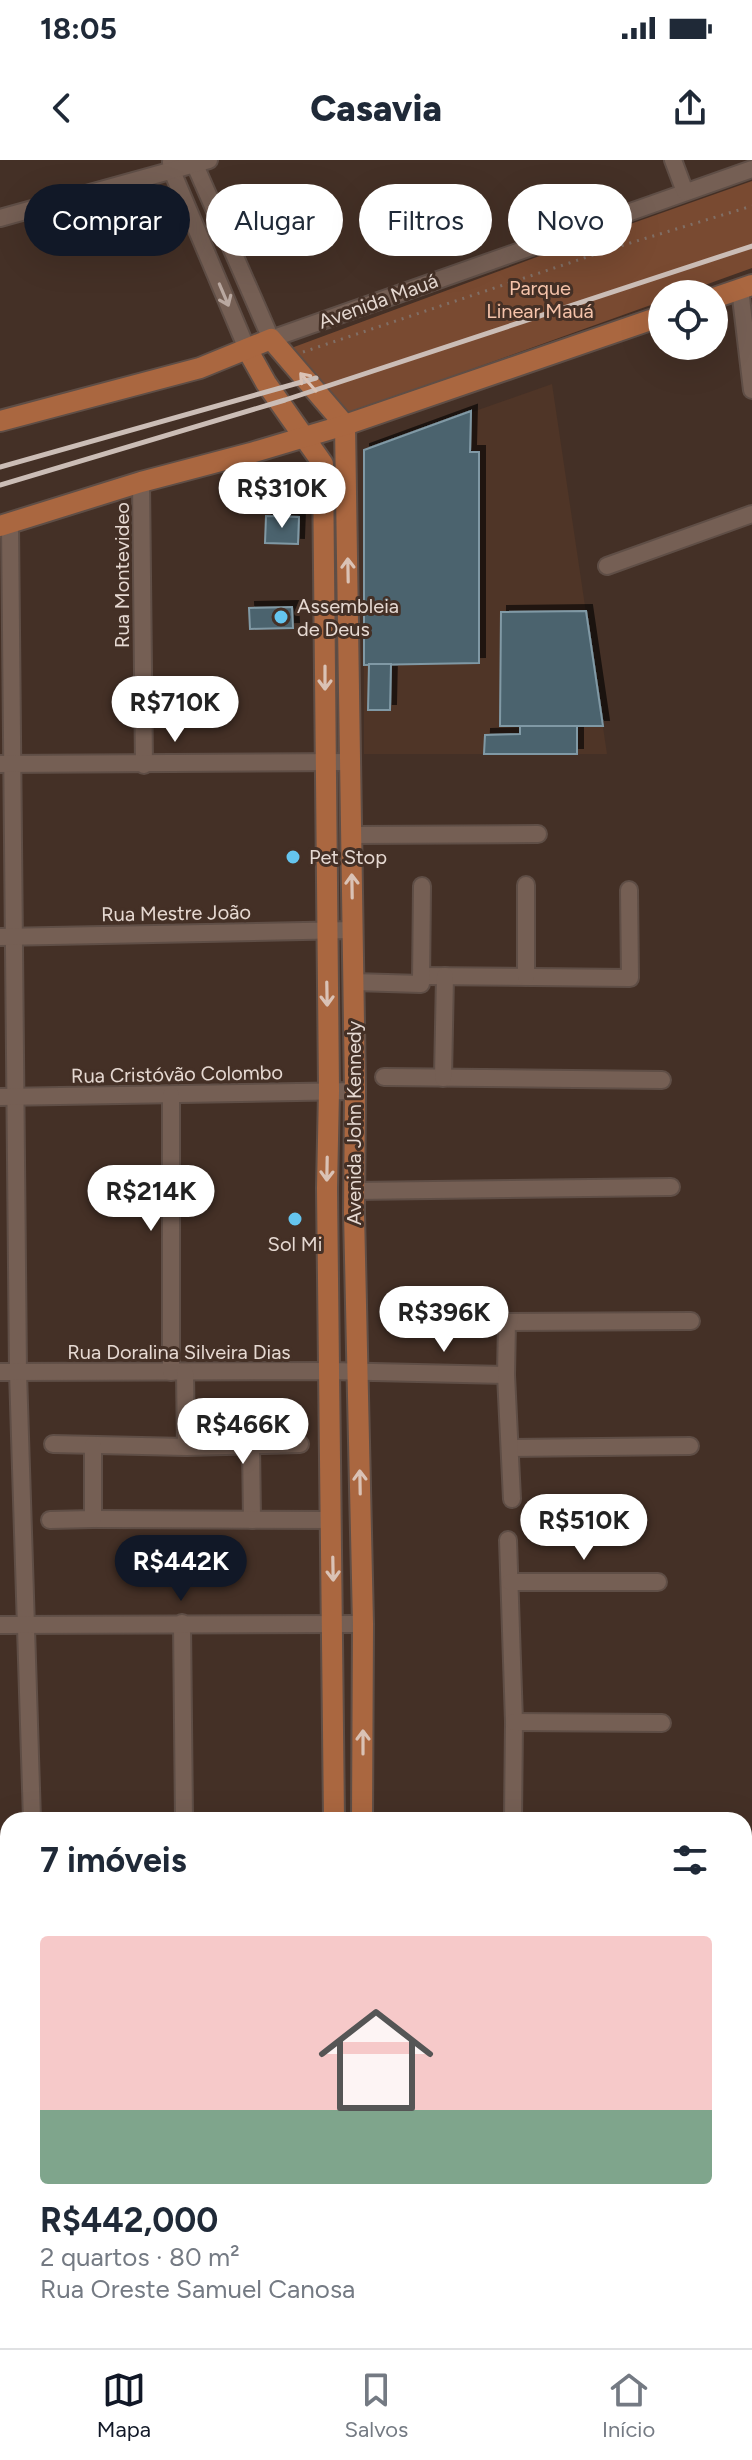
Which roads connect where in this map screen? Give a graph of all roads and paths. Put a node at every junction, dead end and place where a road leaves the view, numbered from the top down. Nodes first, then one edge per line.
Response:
1 (673, 160) edge
2 (198, 162) edge
3 (172, 166) edge
4 (752, 169) edge
5 (685, 192) junction
6 (752, 206) edge
7 (0, 218) edge
8 (746, 287) edge
9 (648, 321) edge
10 (271, 339) junction
11 (247, 349) junction
12 (287, 358) junction
13 (752, 390) edge
14 (0, 421) edge
15 (345, 425) junction
16 (305, 437) junction
17 (141, 482) junction
18 (752, 514) edge
19 (5, 525) edge
20 (607, 566) dead end
21 (325, 762) junction
22 (351, 762) junction
23 (6, 764) edge
24 (144, 765) junction
25 (538, 834) dead end
26 (352, 835) junction
27 (526, 885) dead end
28 (422, 886) dead end
29 (629, 890) dead end
30 (326, 930) junction
31 (353, 930) junction
32 (8, 937) edge
33 (421, 976) junction
34 (445, 976) junction
35 (526, 977) junction
36 (354, 982) junction
37 (384, 1077) dead end
38 (443, 1078) junction
39 (662, 1080) dead end
40 (329, 1091) junction
41 (355, 1091) junction
42 (171, 1095) junction
43 (8, 1096) edge
44 (671, 1187) dead end
45 (354, 1191) junction
46 (691, 1321) dead end
47 (330, 1371) junction
48 (0, 1372) edge
49 (18, 1372) junction
50 (178, 1372) junction
51 (358, 1372) junction
52 (506, 1375) junction
53 (53, 1444) dead end
54 (300, 1444) dead end
55 (93, 1445) junction
56 (251, 1445) junction
57 (690, 1446) dead end
58 (186, 1447) junction
59 (510, 1448) junction
60 (512, 1499) dead end
61 (93, 1519) junction
62 (50, 1520) dead end
63 (252, 1520) junction
64 (332, 1520) junction
65 (508, 1540) dead end
66 (510, 1582) junction
67 (658, 1582) dead end
68 (182, 1623) junction
69 (26, 1624) junction
70 (363, 1624) junction
71 (0, 1625) edge
72 (333, 1625) junction
73 (514, 1722) junction
74 (662, 1723) dead end
75 (32, 1812) edge
76 (184, 1812) edge
77 (334, 1812) edge
78 (362, 1812) edge
79 (513, 1812) edge

1 - 5 street
2 - 3 street
2 - 10 street
3 - 7 street
3 -> 11 street
4 - 5 street, Avenida Mauá
5 - 10 street, Avenida Mauá
6 - 12 path
8 - 13 street
9 - 15 main road
10 - 11 main road, Avenida Mauá
10 - 12 main road
11 - 14 main road, Avenida Mauá
11 - 16 main road, Avenida John Kennedy
15 -> 12 main road
15 - 16 main road
22 -> 15 main road, Avenida John Kennedy
16 - 17 main road
16 -> 21 main road, Avenida John Kennedy
17 - 19 main road
17 - 24 street, Rua Montevideo
18 - 20 street
19 - 23 street
21 - 22 street
21 - 24 street
21 - 30 main road, Avenida John Kennedy
22 - 26 main road, Avenida John Kennedy
23 - 24 street
23 - 32 street
25 - 26 street
31 -> 26 main road, Avenida John Kennedy
27 - 35 street
28 - 33 street
29 - 35 street
30 - 31 street, Rua Mestre João
30 - 32 street, Rua Mestre João
30 -> 40 main road, Avenida John Kennedy
31 - 36 main road, Avenida John Kennedy
32 - 43 street
33 - 34 street
33 - 36 street
34 - 35 street
34 - 38 street
36 - 41 main road, Avenida John Kennedy
37 - 38 street
38 - 39 street
40 - 41 street, Rua Cristóvão Colombo
40 - 42 street, Rua Cristóvão Colombo
40 -> 47 main road, Avenida John Kennedy
41 - 45 main road, Avenida John Kennedy
42 - 43 street, Rua Cristóvão Colombo
42 - 50 street
43 - 49 street
44 - 45 street
45 - 51 main road, Avenida John Kennedy
46 - 52 street
47 - 50 street, Rua Doralina Silveira Dias
47 - 51 street, Rua Doralina Silveira Dias
47 - 64 main road, Avenida John Kennedy
48 - 49 street, Rua Doralina Silveira Dias
49 - 50 street, Rua Doralina Silveira Dias
49 - 69 street
50 - 58 street
51 - 52 street, Rua Doralina Silveira Dias
70 -> 51 main road, Avenida John Kennedy
52 - 59 street
53 - 55 street
54 - 56 street
55 - 58 street
55 - 61 street
56 - 58 street
56 - 63 street
57 - 59 street
59 - 60 street
61 - 62 street
61 - 63 street
63 - 64 street
64 -> 72 main road, Avenida John Kennedy
65 - 66 street
66 - 67 street
66 - 73 street
68 - 69 street
68 - 72 street
68 - 76 street
69 - 71 street
69 - 75 street
70 - 72 street
78 -> 70 main road, Avenida John Kennedy
72 - 77 main road, Avenida John Kennedy
73 - 74 street
73 - 79 street

